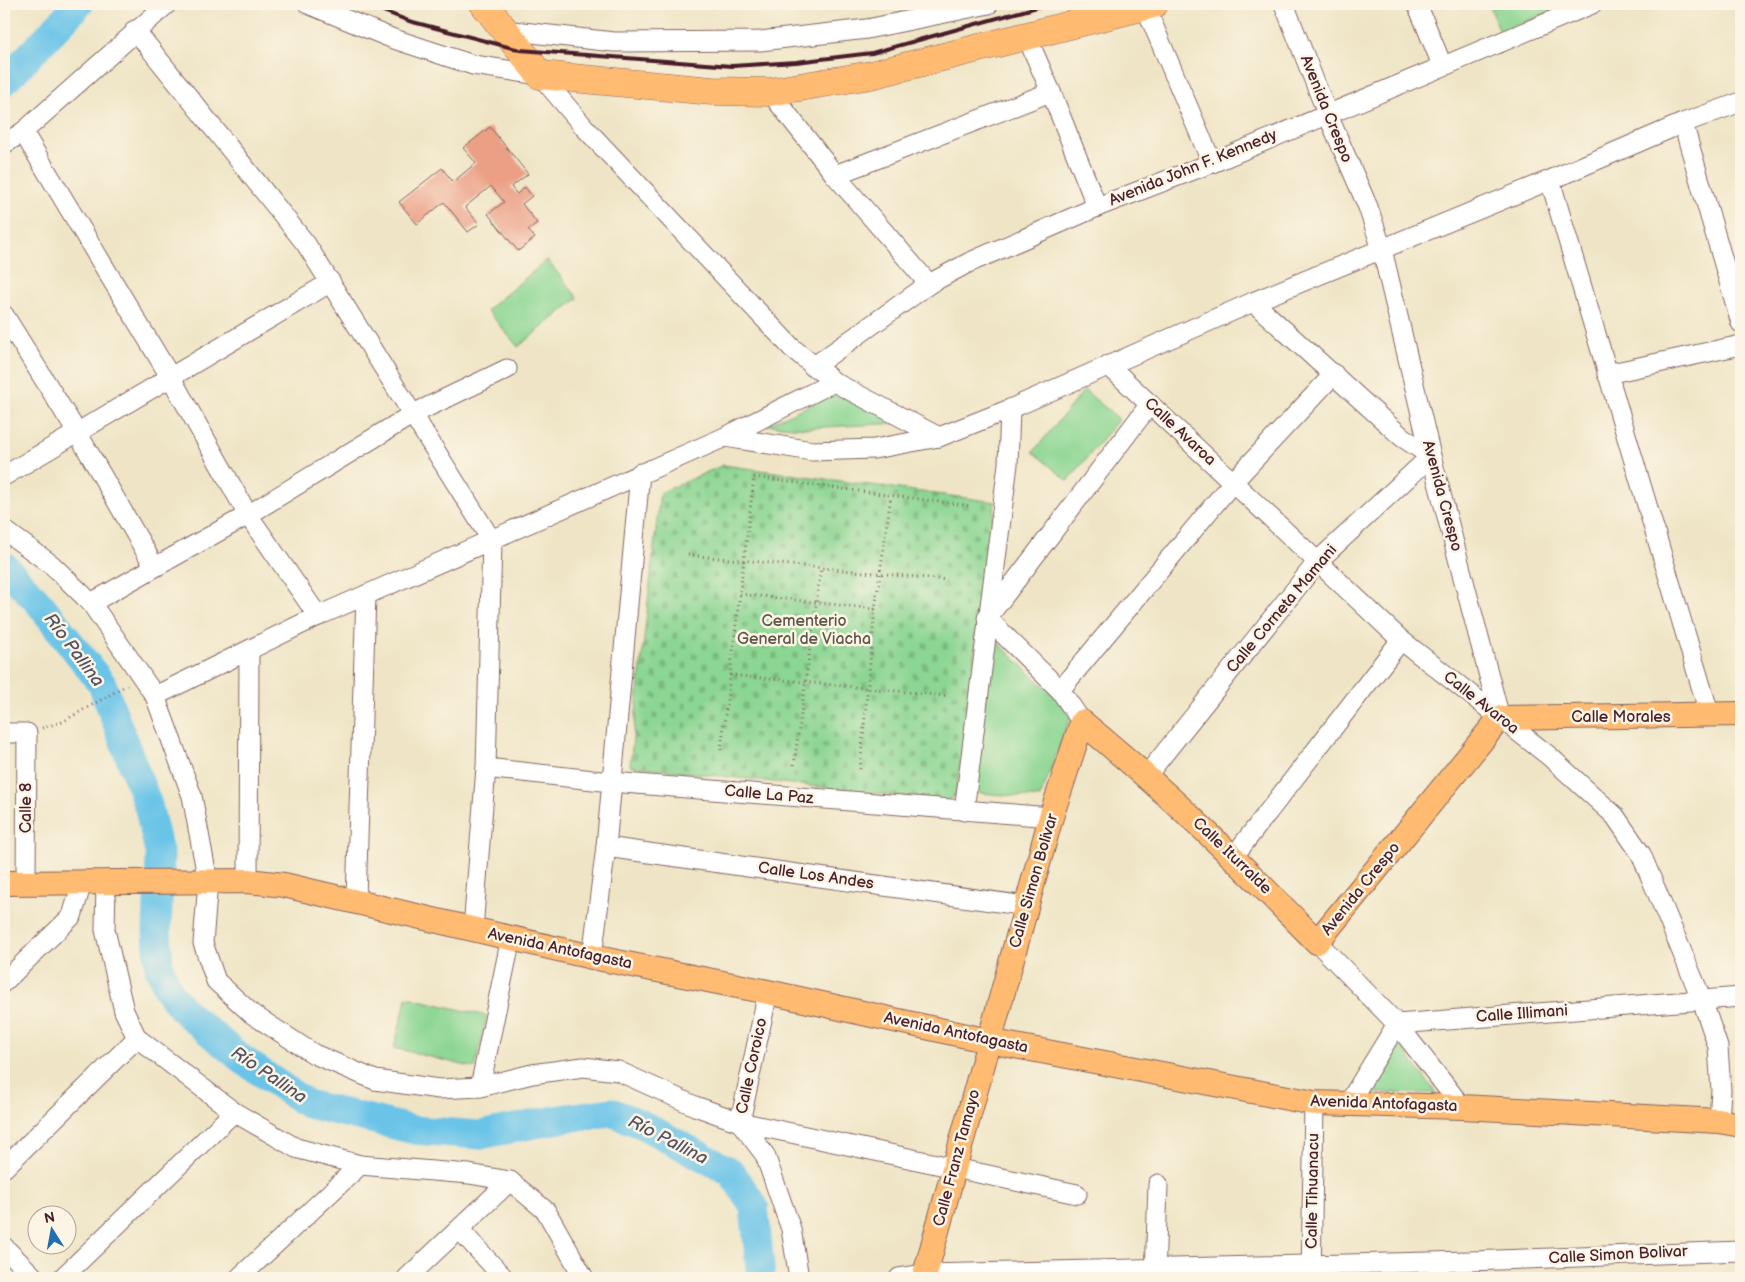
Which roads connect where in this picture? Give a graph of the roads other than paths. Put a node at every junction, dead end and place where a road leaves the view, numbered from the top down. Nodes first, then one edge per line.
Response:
1 (167, 4) edge
2 (308, 4) edge
3 (484, 4) edge
4 (989, 4) edge
5 (1284, 4) edge
6 (1417, 4) edge
7 (1592, 4) edge
8 (1150, 5) edge
9 (135, 30) junction
10 (504, 30) junction
11 (1027, 38) junction
12 (1442, 65) junction
13 (540, 75) junction
14 (770, 92) junction
15 (1052, 92) junction
16 (1741, 102) edge
17 (1327, 113) junction
18 (1683, 123) junction
19 (23, 132) junction
20 (4, 144) edge
21 (1212, 162) junction
22 (836, 175) junction
23 (1550, 180) junction
24 (1097, 207) junction
25 (1382, 249) junction
26 (331, 282) junction
27 (929, 284) junction
28 (1253, 302) junction
29 (4, 315) edge
30 (1741, 323) edge
31 (1741, 346) edge
32 (1108, 365) junction
33 (813, 367) junction
34 (507, 369) dead end
35 (1334, 374) junction
36 (1607, 374) junction
37 (171, 378) junction
38 (834, 382) junction
39 (1150, 404) junction
40 (1010, 409) junction
41 (413, 414) junction
42 (78, 434) junction
43 (725, 437) junction
44 (938, 437) junction
45 (1431, 456) junction
46 (640, 473) junction
47 (4, 476) edge
48 (1233, 482) junction
49 (248, 515) junction
50 (4, 530) edge
51 (492, 541) junction
52 (1318, 561) junction
53 (154, 566) junction
54 (366, 595) junction
55 (91, 603) junction
56 (318, 616) junction
57 (987, 618) junction
58 (1401, 640) junction
59 (249, 650) junction
60 (1060, 690) junction
61 (156, 696) junction
62 (1741, 714) edge
63 (1710, 716) junction
64 (1500, 718) junction
65 (1082, 722) junction
66 (4, 733) edge
67 (486, 768) junction
68 (1147, 775) junction
69 (611, 782) junction
70 (964, 811) junction
71 (1052, 817) junction
72 (606, 847) junction
73 (1234, 856) junction
74 (248, 881) junction
75 (208, 882) junction
76 (15, 883) edge
77 (82, 883) junction
78 (117, 883) junction
79 (356, 900) junction
80 (1026, 906) junction
81 (473, 929) junction
82 (511, 938) junction
83 (1317, 942) junction
84 (592, 957) junction
85 (4, 982) edge
86 (768, 992) junction
87 (1741, 997) edge
88 (1702, 1000) junction
89 (1398, 1024) junction
90 (136, 1038) junction
91 (989, 1041) junction
92 (480, 1087) junction
93 (1314, 1103) junction
94 (1348, 1104) junction
95 (1462, 1107) junction
96 (234, 1112) junction
97 (740, 1122) junction
98 (1730, 1123) edge
99 (360, 1165) junction
100 (4, 1168) edge
101 (954, 1168) junction
102 (510, 1181) junction
103 (1158, 1184) dead end
104 (1077, 1194) dead end
105 (459, 1229) junction
106 (4, 1247) edge
107 (1741, 1251) edge
108 (1470, 1270) edge
109 (1311, 1271) edge
110 (1155, 1274) edge
111 (924, 1276) edge
112 (35, 1278) edge
113 (62, 1278) edge
114 (239, 1278) edge
115 (407, 1278) edge
116 (504, 1278) edge
117 (584, 1278) edge
118 (799, 1278) edge
119 (899, 1278) edge

1 - 9 street
2 - 13 street
3 - 10 highway
4 - 10 street
5 - 17 street, Avenida Crespo
6 - 12 street
7 - 12 street, Avenida John F. Kennedy
8 - 11 highway
8 - 21 street
9 - 19 street
9 - 26 street
10 - 13 highway
11 - 14 highway
11 - 15 street
12 - 17 street, Avenida John F. Kennedy
13 - 14 highway
13 - 33 street
14 - 22 street
15 - 22 street
15 - 24 street
16 - 18 street
17 - 21 street, Avenida John F. Kennedy
17 - 25 street, Avenida Crespo
18 - 23 street
18 - 30 street
19 - 20 street
19 - 37 street
21 - 24 street, Avenida John F. Kennedy
22 - 27 street
23 - 25 street
23 - 36 street
24 - 27 street, Avenida John F. Kennedy
25 - 28 street
25 - 45 street, Avenida Crespo
26 - 37 street
26 - 41 street
27 - 33 street, Avenida John F. Kennedy
28 - 32 street
28 - 35 street
29 - 42 street
31 - 36 street
32 - 39 street, Calle Avaroa
32 - 40 street
33 - 38 street
34 - 41 street
35 - 45 street
35 - 48 street
36 - 63 street
37 - 42 street
37 - 49 street
38 - 43 street
38 - 44 street
39 - 48 street, Calle Avaroa
39 - 57 street
40 - 44 street
40 - 57 street
41 - 49 street
41 - 51 street
42 - 47 street
42 - 53 street
43 - 44 street
43 - 46 street
45 - 52 street, Calle Corneta Mamani
45 - 64 street, Avenida Crespo
46 - 51 street
46 - 69 street
48 - 52 street, Calle Avaroa
48 - 60 street
49 - 53 street
49 - 56 street
50 - 55 street
51 - 54 street
51 - 67 street
52 - 58 street, Calle Avaroa
52 - 68 street, Calle Corneta Mamani
53 - 55 street
54 - 56 street
54 - 79 street
55 - 61 street
56 - 59 street
57 - 60 street, Calle Iturralde
57 - 70 street
58 - 64 street, Calle Avaroa
58 - 73 street
59 - 61 street
59 - 74 street
60 - 65 street, Calle Iturralde
61 - 75 street
62 - 63 main road, Calle Morales
63 - 64 main road, Calle Morales
64 - 83 main road, Avenida Crespo
64 - 88 street, Calle Avaroa
65 - 68 main road, Calle Iturralde
65 - 71 main road, Calle Simon Bolivar
66 - 76 street, Calle 8
67 - 69 street, Calle La Paz
67 - 81 street
68 - 73 main road, Calle Iturralde
69 - 70 street, Calle La Paz
69 - 72 street
70 - 71 street, Calle La Paz
71 - 80 main road, Calle Simon Bolivar
72 - 80 street, Calle Los Andes
72 - 84 street
73 - 83 main road, Calle Iturralde
74 - 75 main road, Avenida Antofagasta
74 - 79 main road, Avenida Antofagasta
75 - 78 main road, Avenida Antofagasta
75 - 92 street
76 - 77 main road, Avenida Antofagasta
77 - 78 main road, Avenida Antofagasta
77 - 85 street
78 - 90 street
79 - 81 main road, Avenida Antofagasta
80 - 91 main road, Calle Simon Bolivar
81 - 82 main road, Avenida Antofagasta
82 - 84 main road, Avenida Antofagasta
82 - 92 street
83 - 89 street, Calle Iturralde
84 - 86 main road, Avenida Antofagasta
86 - 91 main road, Avenida Antofagasta
86 - 97 street, Calle Coroico
87 - 88 street, Calle Illimani
88 - 89 street, Calle Illimani
88 - 98 street, Calle Avaroa
89 - 94 street
89 - 95 street, Calle Iturralde
90 - 96 street
90 - 100 street
91 - 93 main road, Avenida Antofagasta
91 - 101 main road, Calle Franz Tamayo
92 - 97 street
93 - 94 main road, Avenida Antofagasta
93 - 109 street, Calle Tihuanacu
94 - 95 main road, Avenida Antofagasta
95 - 98 main road, Avenida Antofagasta
96 - 99 street
96 - 113 street
97 - 101 street
97 - 118 street, Calle Coroico
99 - 102 street
99 - 114 street
101 - 104 street
101 - 111 main road, Calle Franz Tamayo
102 - 105 street
102 - 117 street
103 - 110 street
105 - 115 street
105 - 116 street
106 - 112 street
107 - 108 street, Calle Simon Bolivar
108 - 109 street, Calle Simon Bolivar
109 - 110 street, Calle Simon Bolivar
110 - 111 street, Calle Simon Bolivar
111 - 119 street, Calle Simon Bolivar

